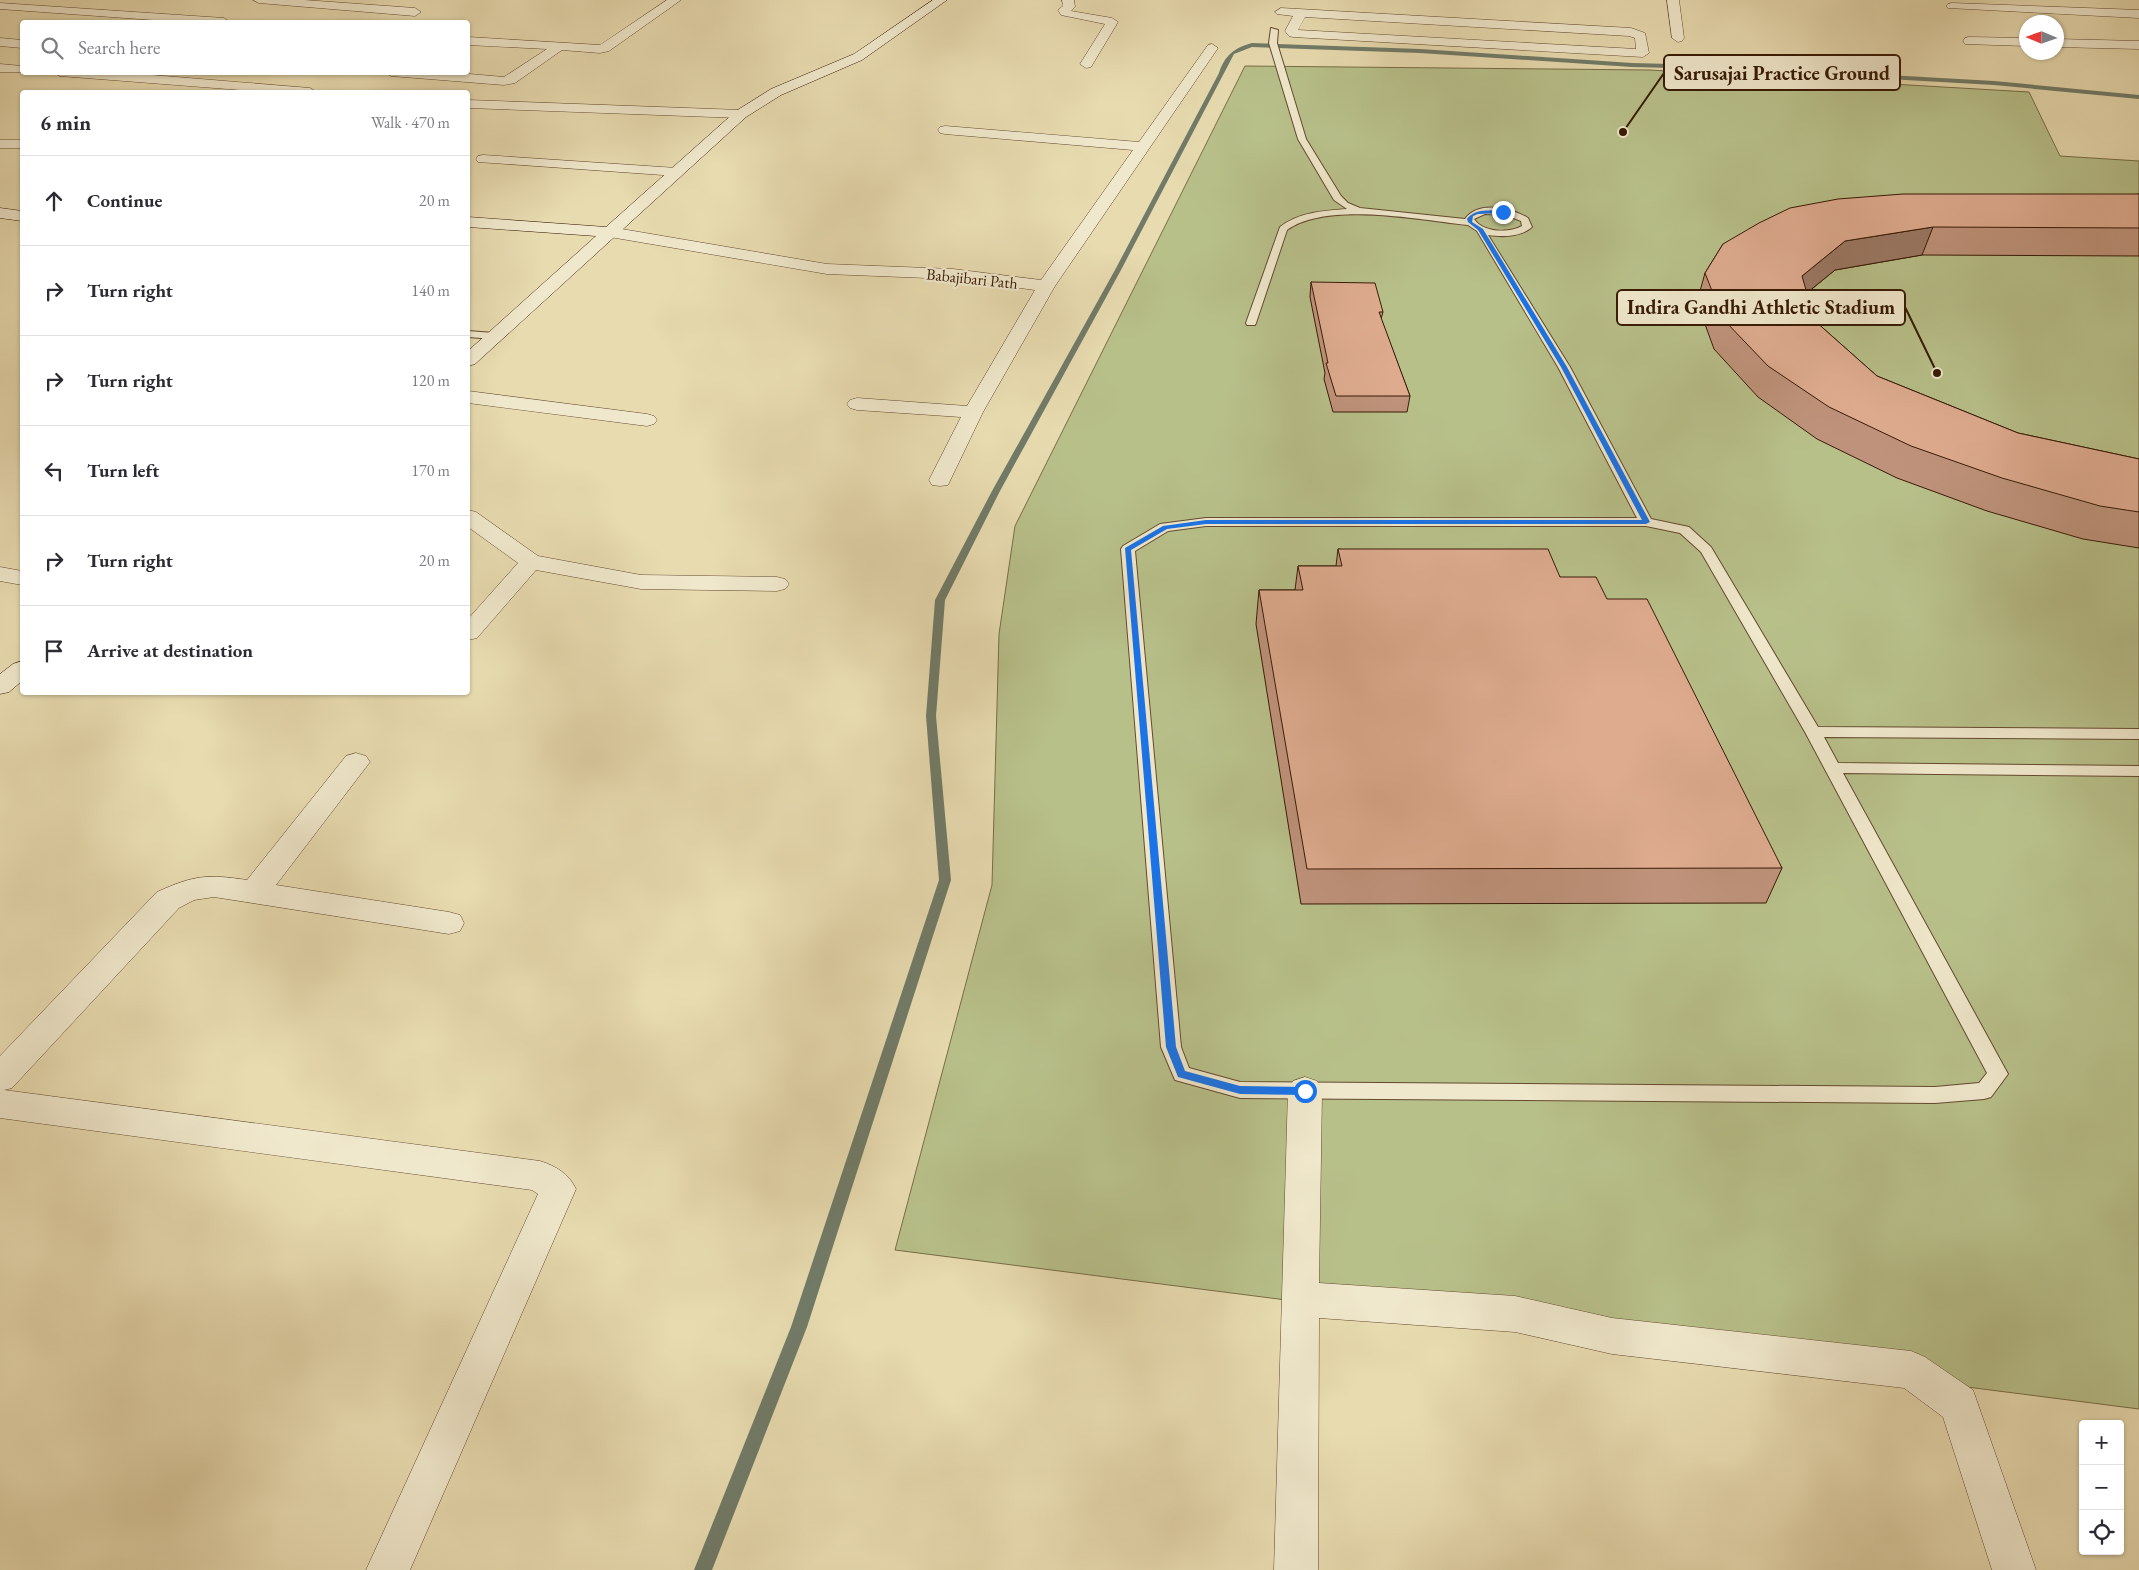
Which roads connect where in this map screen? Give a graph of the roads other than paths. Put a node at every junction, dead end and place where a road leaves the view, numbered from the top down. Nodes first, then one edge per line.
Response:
1 (259, 0) edge
2 (675, 0) edge
3 (941, 0) edge
4 (1068, 0) edge
5 (1286, 0) edge
6 (1673, 0) edge
7 (0, 6) edge
8 (1952, 6) dead end
9 (415, 12) dead end
10 (1281, 12) junction
11 (1301, 13) junction
12 (2139, 14) edge
13 (1566, 16) dead end
14 (196, 20) edge
15 (1634, 21) dead end
16 (1274, 30) joint
17 (1678, 38) dead end
18 (470, 40) edge
19 (1969, 41) dead end
20 (0, 42) edge
21 (2019, 42) edge
22 (2064, 43) edge
23 (20, 44) edge
24 (2139, 46) edge
25 (559, 47) junction
26 (1212, 48) dead end
27 (1086, 64) dead end
28 (0, 68) edge
29 (20, 70) edge
30 (98, 75) edge
31 (429, 75) edge
32 (285, 90) edge
33 (470, 104) edge
34 (741, 114) junction
35 (945, 130) dead end
36 (0, 144) edge
37 (20, 144) edge
38 (1143, 147) junction
39 (483, 159) dead end
40 (677, 172) junction
41 (1358, 211) junction
42 (0, 213) edge
43 (20, 216) edge
44 (470, 222) edge
45 (1475, 226) junction
46 (610, 232) junction
47 (1046, 286) junction
48 (1251, 323) dead end
49 (470, 334) edge
50 (494, 336) junction
51 (470, 358) edge
52 (470, 397) edge
53 (857, 404) dead end
54 (973, 412) junction
55 (647, 420) dead end
56 (940, 480) dead end
57 (470, 518) edge
58 (1646, 522) junction
59 (532, 562) junction
60 (0, 574) edge
61 (20, 578) edge
62 (777, 584) dead end
63 (470, 631) edge
64 (20, 671) edge
65 (0, 686) edge
66 (1813, 732) junction
67 (2139, 734) edge
68 (356, 762) dead end
69 (1832, 768) junction
70 (2139, 771) edge
71 (254, 892) junction
72 (449, 922) dead end
73 (0, 1078) edge
74 (1305, 1091) junction
75 (0, 1104) edge
76 (1300, 1299) junction
77 (388, 1570) edge
78 (1296, 1570) edge
79 (2014, 1570) edge

1 - 9 street
2 - 25 street
3 - 34 street
4 - 27 street
5 - 10 street
6 - 17 street
7 - 14 street
8 - 12 street
10 - 11 street
10 - 16 street
11 - 11 street
13 - 15 street
16 - 41 lane
18 - 25 street
19 - 21 street
20 - 23 street
22 - 24 street
25 - 31 street
26 - 38 street
28 - 29 street
30 - 32 street
33 - 34 street
34 - 40 street
35 - 38 street
36 - 37 street
38 - 47 street
39 - 40 street
40 - 46 street
41 - 45 lane
41 - 48 lane
42 - 43 street
44 - 46 street, Babajibari Path
45 - 45 lane
45 - 58 lane
46 - 47 street, Babajibari Path
46 - 50 street
47 - 54 street
49 - 50 lane
50 - 51 street
52 - 55 street
53 - 54 street
54 - 56 street
57 - 59 street
58 - 66 lane
58 - 74 lane
59 - 62 street
59 - 63 street
60 - 61 street
64 - 65 street
66 - 67 lane
66 - 69 lane
68 - 71 street
69 - 70 lane
69 - 74 lane
71 - 72 street
71 - 73 street
74 - 76 street
75 - 77 street
76 - 78 street
76 - 79 street

